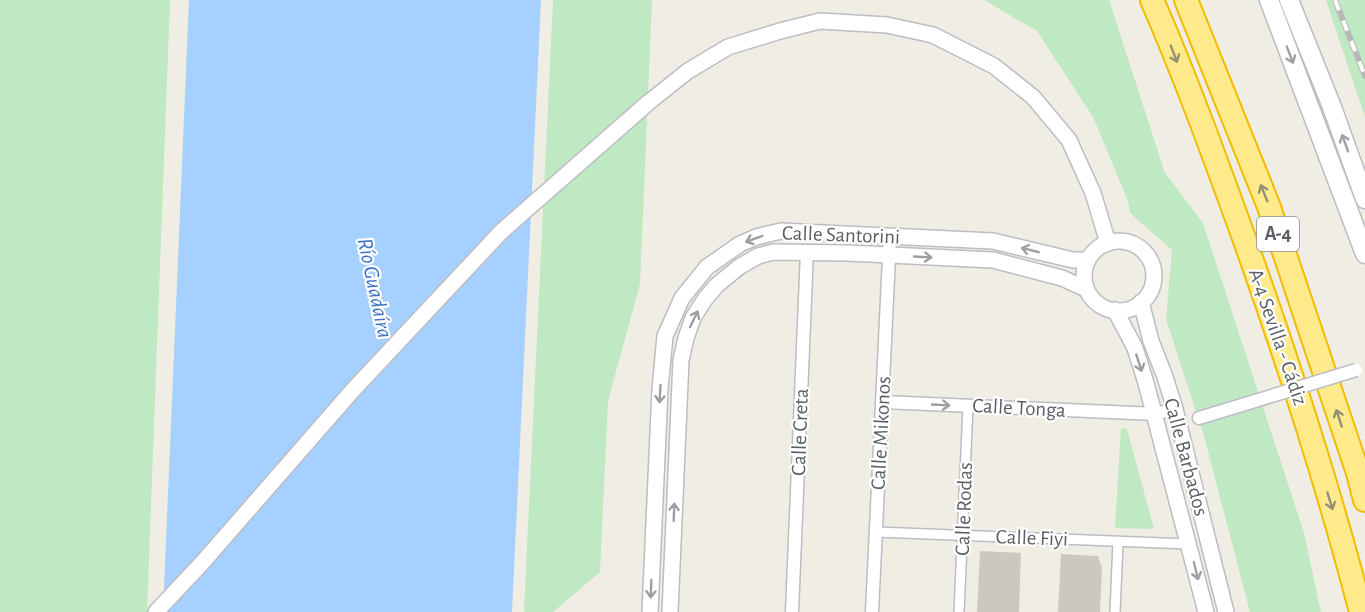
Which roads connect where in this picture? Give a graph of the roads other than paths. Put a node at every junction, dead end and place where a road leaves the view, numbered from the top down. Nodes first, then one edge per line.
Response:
1 (1152, 0) edge
2 (1186, 0) edge
3 (1269, 0) edge
4 (1290, 0) edge
5 (1365, 198) edge
6 (890, 236) junction
7 (1108, 243) junction
8 (807, 251) junction
9 (1365, 254) edge
10 (889, 255) junction
11 (1088, 260) junction
12 (1086, 289) junction
13 (1141, 303) junction
14 (1115, 310) junction
15 (1356, 370) dead end
16 (883, 402) junction
17 (968, 406) junction
18 (1174, 409) junction
19 (1155, 414) junction
20 (1199, 418) dead end
21 (1365, 500) edge
22 (876, 532) junction
23 (962, 535) junction
24 (1118, 542) junction
25 (1189, 544) junction
26 (156, 612) edge
27 (650, 612) edge
28 (670, 612) edge
29 (792, 612) edge
30 (872, 612) edge
31 (959, 612) edge
32 (1115, 612) edge
33 (1206, 612) edge
34 (1226, 612) edge
35 (1361, 612) edge

1 -> 35 highway, A-4 Sevilla - Cádiz / A-4
21 -> 2 highway, A-4 Sevilla - Cádiz / A-4
3 -> 9 main road
5 -> 4 main road
6 - 10 street, Calle Mikonos
11 -> 6 street, Calle Santorini
6 -> 27 street, Calle Santorini
7 - 11 street
7 - 13 street
7 - 26 street
8 - 10 street, Calle Santorini
28 -> 8 street, Calle Santorini
8 - 29 street, Calle Creta
10 -> 12 street, Calle Santorini
10 - 16 street, Calle Mikonos
11 - 12 street
12 - 14 street
13 - 14 street
13 - 18 street, Calle Barbados
14 -> 19 street, Calle Barbados
15 - 20 street, bridge
16 -> 17 street, Calle Tonga
16 - 22 street, Calle Mikonos
17 - 19 street, Calle Tonga
17 - 23 street, Calle Rodas
18 - 19 street, Calle Tonga
18 - 34 street, Calle Barbados
19 - 25 street, Calle Barbados
22 - 23 street, Calle Fiyi
22 - 30 street, Calle Mikonos
23 - 24 street, Calle Fiyi
23 - 31 street, Calle Rodas
24 - 25 street, Calle Fiyi
24 - 32 street
25 -> 33 street, Calle Barbados

